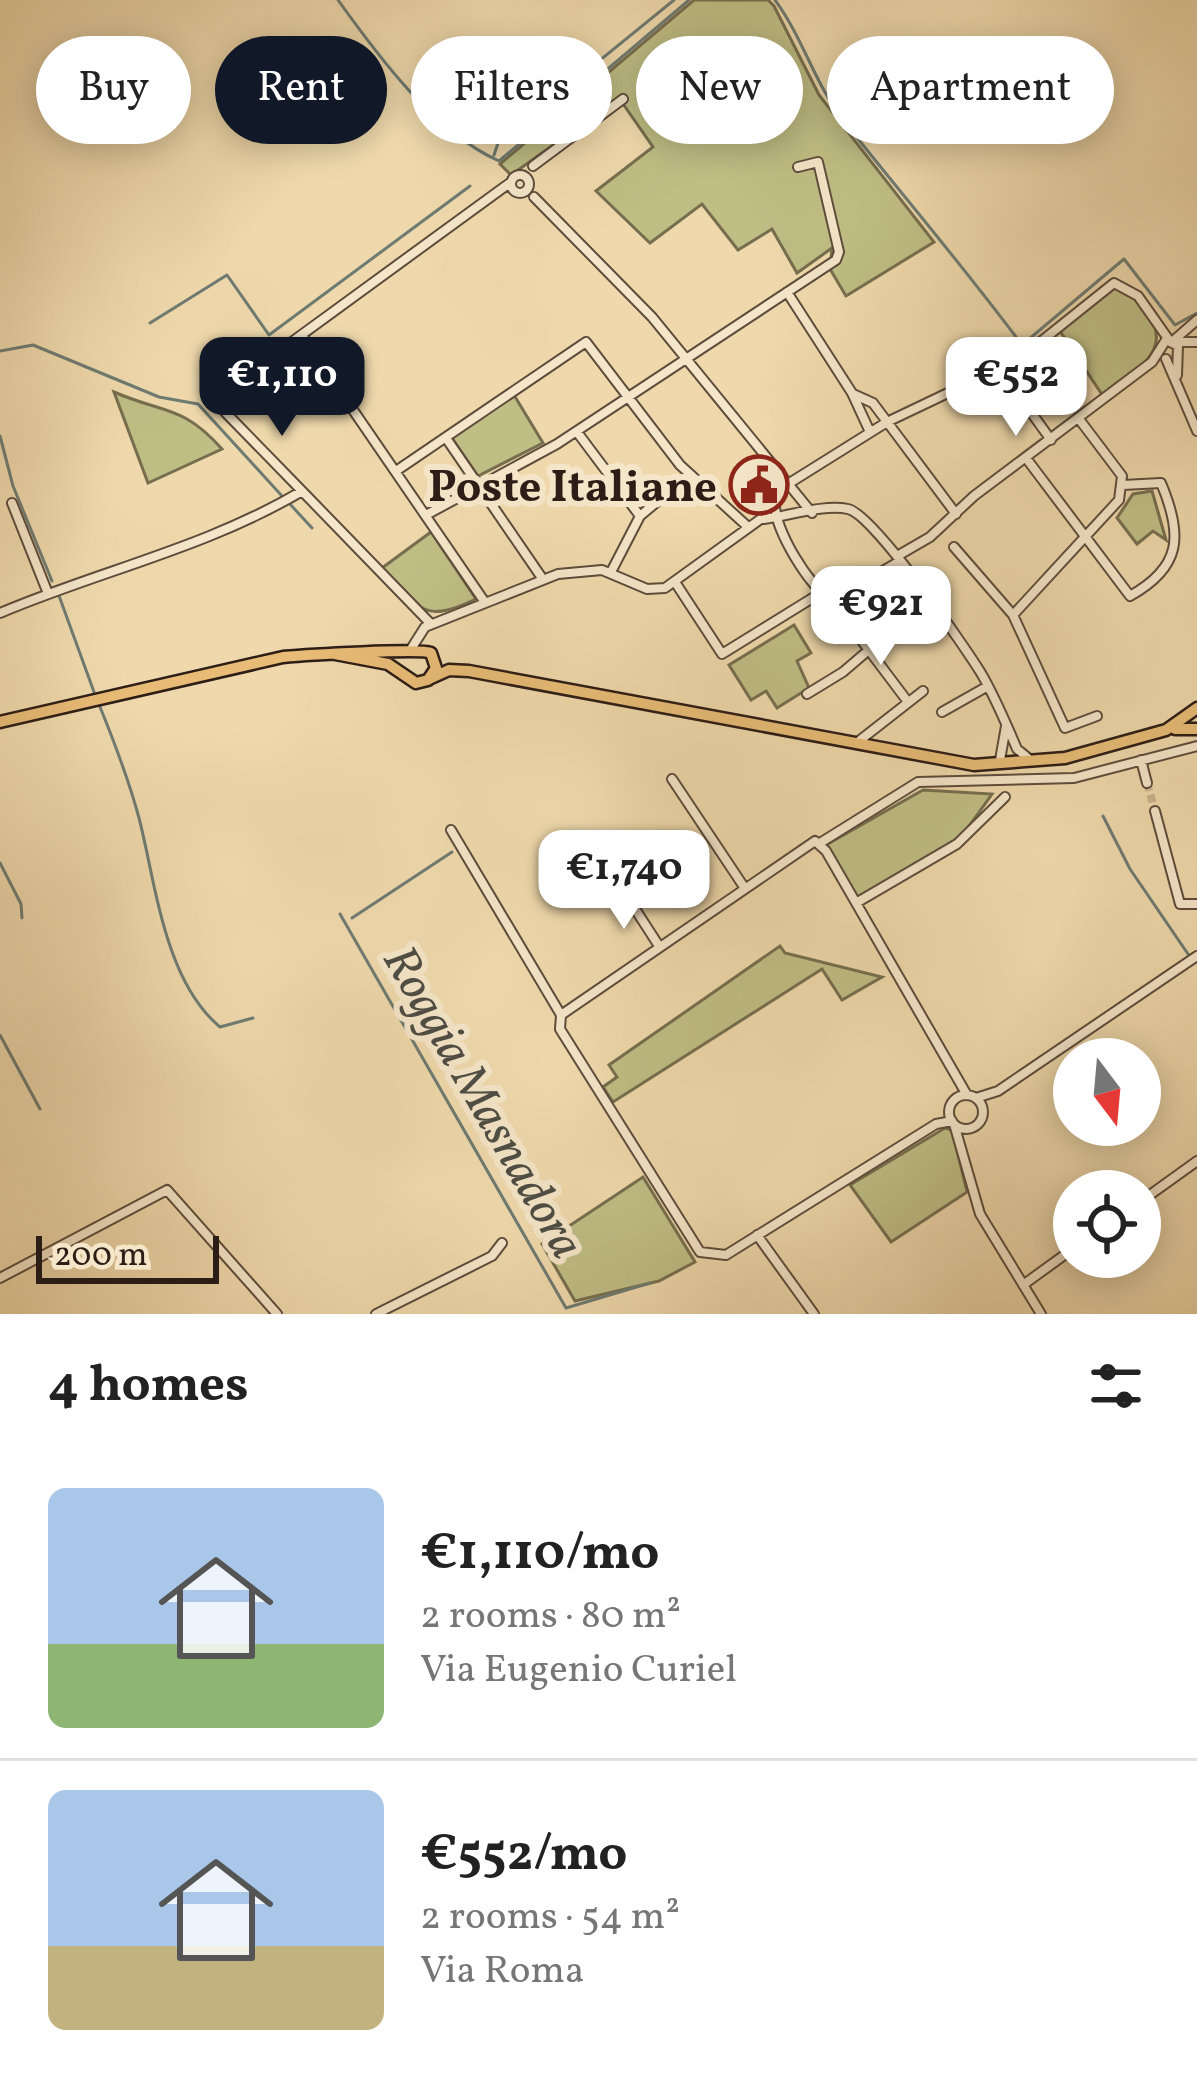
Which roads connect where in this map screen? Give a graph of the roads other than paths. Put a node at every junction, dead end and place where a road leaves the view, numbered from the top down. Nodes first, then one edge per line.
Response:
1 (623, 99) dead end
2 (798, 167) dead end
3 (523, 187) junction
4 (787, 292) junction
5 (1197, 320) edge
6 (303, 338) junction
7 (1195, 342) edge
8 (1169, 349) junction
9 (686, 358) junction
10 (1000, 369) junction
11 (852, 393) junction
12 (629, 397) junction
13 (1079, 418) junction
14 (887, 422) junction
15 (1197, 431) edge
16 (577, 432) junction
17 (870, 432) junction
18 (446, 438) junction
19 (1051, 440) junction
20 (1026, 458) junction
21 (396, 471) junction
22 (689, 475) junction
23 (1123, 485) junction
24 (479, 487) junction
25 (302, 491) junction
26 (780, 496) junction
27 (797, 497) junction
28 (12, 503) dead end
29 (812, 513) junction
30 (956, 514) junction
31 (426, 515) junction
32 (640, 516) junction
33 (786, 517) junction
34 (757, 521) junction
35 (747, 526) junction
36 (1084, 538) junction
37 (954, 548) dead end
38 (900, 558) junction
39 (611, 572) junction
40 (906, 572) junction
41 (542, 578) junction
42 (675, 582) junction
43 (47, 591) junction
44 (819, 593) junction
45 (927, 600) junction
46 (484, 601) junction
47 (832, 601) junction
48 (0, 613) edge
49 (911, 613) junction
50 (1013, 615) junction
51 (431, 624) junction
52 (869, 649) junction
53 (409, 650) junction
54 (335, 654) junction
55 (431, 654) junction
56 (470, 671) junction
57 (403, 674) junction
58 (429, 679) junction
59 (988, 686) junction
60 (923, 691) dead end
61 (807, 694) dead end
62 (908, 702) junction
63 (1197, 708) edge
64 (942, 712) dead end
65 (1096, 716) dead end
66 (730, 721) junction
67 (0, 722) edge
68 (1006, 724) junction
69 (1197, 728) edge
70 (1166, 730) junction
71 (859, 741) junction
72 (1197, 746) edge
73 (1085, 752) junction
74 (1030, 758) junction
75 (1000, 760) junction
76 (1141, 760) junction
77 (672, 779) dead end
78 (1147, 783) tunnel mouth
79 (1005, 797) dead end
80 (1155, 811) tunnel mouth
81 (451, 830) dead end
82 (818, 842) junction
83 (744, 887) junction
84 (626, 896) dead end
85 (856, 903) junction
86 (1197, 904) edge
87 (659, 946) junction
88 (1197, 956) edge
89 (561, 1015) junction
90 (959, 1082) junction
91 (998, 1090) junction
92 (972, 1096) junction
93 (951, 1103) junction
94 (983, 1113) junction
95 (953, 1123) junction
96 (936, 1124) junction
97 (974, 1126) junction
98 (968, 1160) junction
99 (1197, 1161) edge
100 (1161, 1187) edge
101 (757, 1234) junction
102 (502, 1243) dead end
103 (1053, 1264) edge
104 (0, 1278) edge
105 (1023, 1285) junction
106 (278, 1314) edge
107 (376, 1314) edge
108 (814, 1314) edge
109 (1041, 1314) edge

1 - 3 street
2 - 4 street
3 - 6 street
3 - 9 street
4 - 9 street
4 - 11 street
5 - 8 street
6 - 21 street
6 - 25 street
7 - 8 street
8 - 10 street
8 - 13 street
8 - 15 street
9 - 12 street
9 - 26 street
10 - 14 street
10 - 19 street
11 - 14 street
11 - 17 street
12 - 16 street
12 - 18 street
12 - 22 street
13 - 19 street
13 - 23 street
14 - 17 street
14 - 30 street
16 - 24 street
16 - 32 street
17 - 26 street
18 - 21 street
18 - 24 street
19 - 20 street
20 - 30 street
20 - 36 street
21 - 31 street
22 - 32 street
22 - 35 street
23 - 36 street
23 - 36 street
24 - 31 street
24 - 41 street
25 - 43 street
25 - 51 street
26 - 27 street
26 - 33 street
26 - 34 street
27 - 29 street
27 - 33 street
28 - 43 street
29 - 33 street
29 - 38 street
30 - 38 street
31 - 46 street
32 - 39 street
33 - 34 street
33 - 44 street
34 - 35 street
35 - 42 street
36 - 50 street
37 - 50 street
38 - 40 street
38 - 47 street
39 - 41 street
39 - 42 street
40 - 45 street
40 - 49 street
41 - 46 street
42 - 44 street
43 - 48 street
44 - 47 street
45 - 49 street
45 - 59 street
46 - 51 street
47 - 52 street
49 - 52 street
50 - 65 street
51 - 53 street
51 - 55 street
52 - 61 street
52 - 62 street
53 - 54 main road
53 - 55 main road
53 - 57 main road
54 - 57 main road
54 - 67 main road
55 - 56 main road
55 - 58 main road
56 - 58 main road
56 - 66 main road
57 - 58 main road
59 - 64 street
59 - 68 street
60 - 62 street
62 - 71 street
63 - 70 main road
66 - 71 main road
66 - 73 main road
68 - 74 street
68 - 75 street
69 - 70 main road
70 - 73 main road
71 - 75 main road
72 - 76 street
73 - 74 main road
74 - 75 main road
76 - 78 street
76 - 82 street
77 - 83 street
79 - 85 street
80 - 86 street
81 - 89 street
82 - 83 street
82 - 85 street
83 - 87 street
84 - 87 street
85 - 90 street
87 - 89 street
88 - 91 street
89 - 101 street
90 - 92 street
90 - 93 street
91 - 92 street
91 - 94 street
92 - 93 street
92 - 94 street
93 - 95 street
93 - 96 street
94 - 97 street
95 - 96 street
95 - 97 street
95 - 98 street
96 - 101 street
97 - 98 street
98 - 105 street
99 - 100 street
101 - 108 street
102 - 107 street
103 - 105 street
104 - 106 street
105 - 109 street

